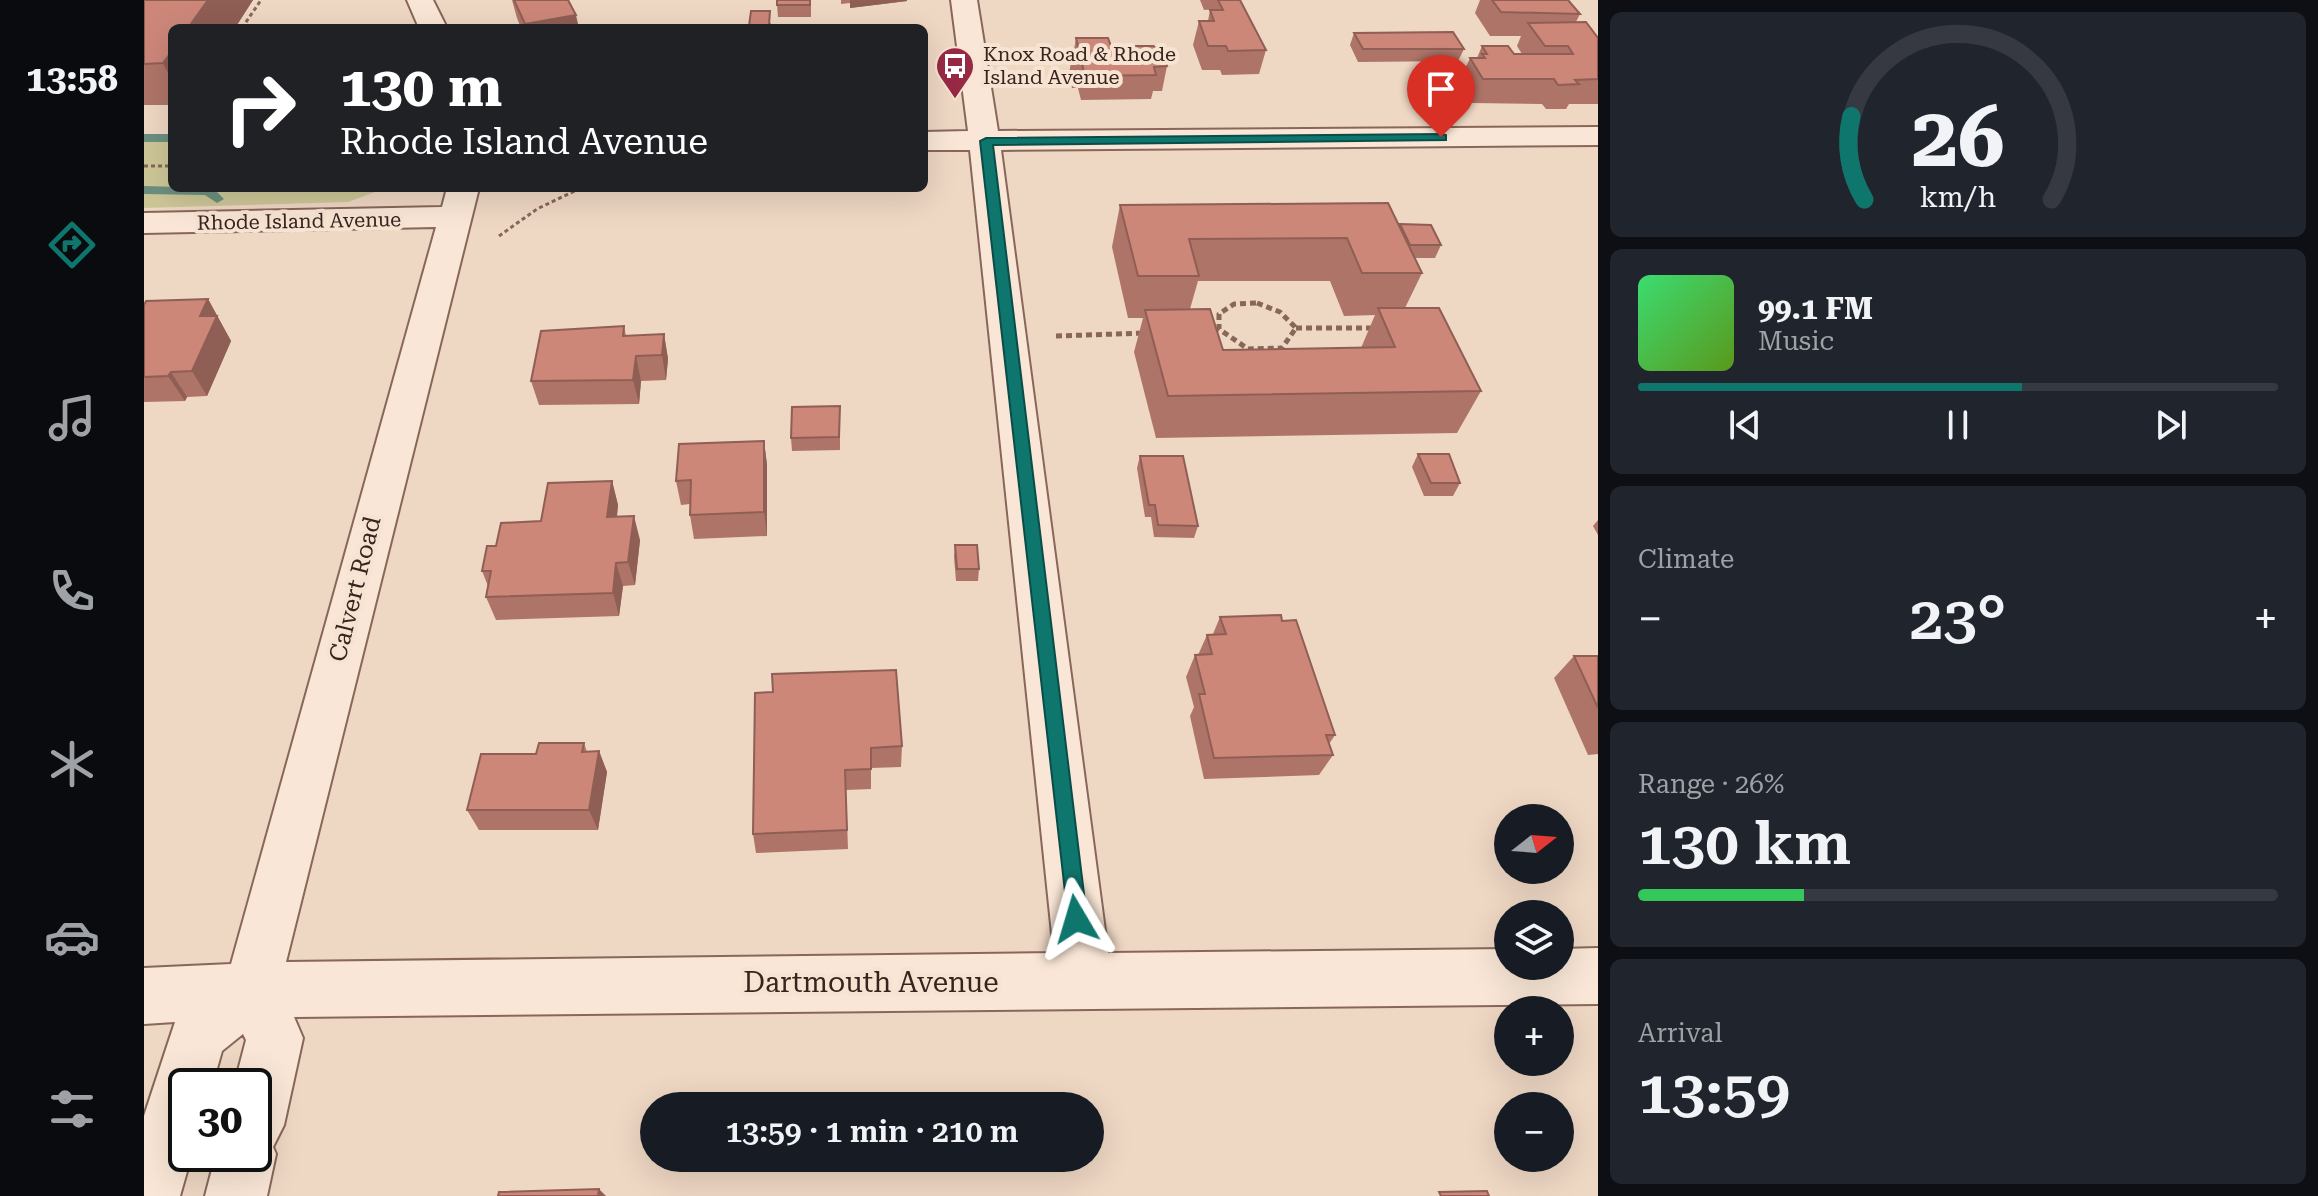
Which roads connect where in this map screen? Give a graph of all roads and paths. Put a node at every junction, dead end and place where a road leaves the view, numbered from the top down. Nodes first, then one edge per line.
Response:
1 (261, 0) edge
2 (420, 0) edge
3 (964, 0) edge
4 (245, 24) edge
5 (431, 24) edge
6 (1598, 136) edge
7 (928, 141) edge
8 (986, 141) junction
9 (144, 166) edge
10 (168, 166) edge
11 (573, 192) edge
12 (459, 203) edge
13 (144, 223) edge
14 (491, 243) dead end
15 (1296, 328) junction
16 (1384, 328) edge
17 (1219, 329) junction
18 (1210, 330) edge
19 (1155, 332) edge
20 (1048, 336) dead end
21 (1598, 976) edge
22 (1084, 981) junction
23 (251, 992) junction
24 (144, 996) edge
25 (268, 1068) edge
26 (242, 1172) edge
27 (149, 1196) edge
28 (236, 1196) edge

1 - 4 path
2 - 5 street
3 - 8 street
6 - 8 street
7 - 8 street
8 - 22 street
9 - 10 path
11 - 14 path
12 - 13 street, Rhode Island Avenue
12 - 23 street, Calvert Road
15 - 16 path
15 - 17 path
15 - 17 path
17 - 18 path
19 - 20 path
21 - 22 street, Dartmouth Avenue
22 - 23 street, Dartmouth Avenue
23 - 24 street, Dartmouth Avenue
23 - 25 street
23 - 27 street
26 - 28 street

